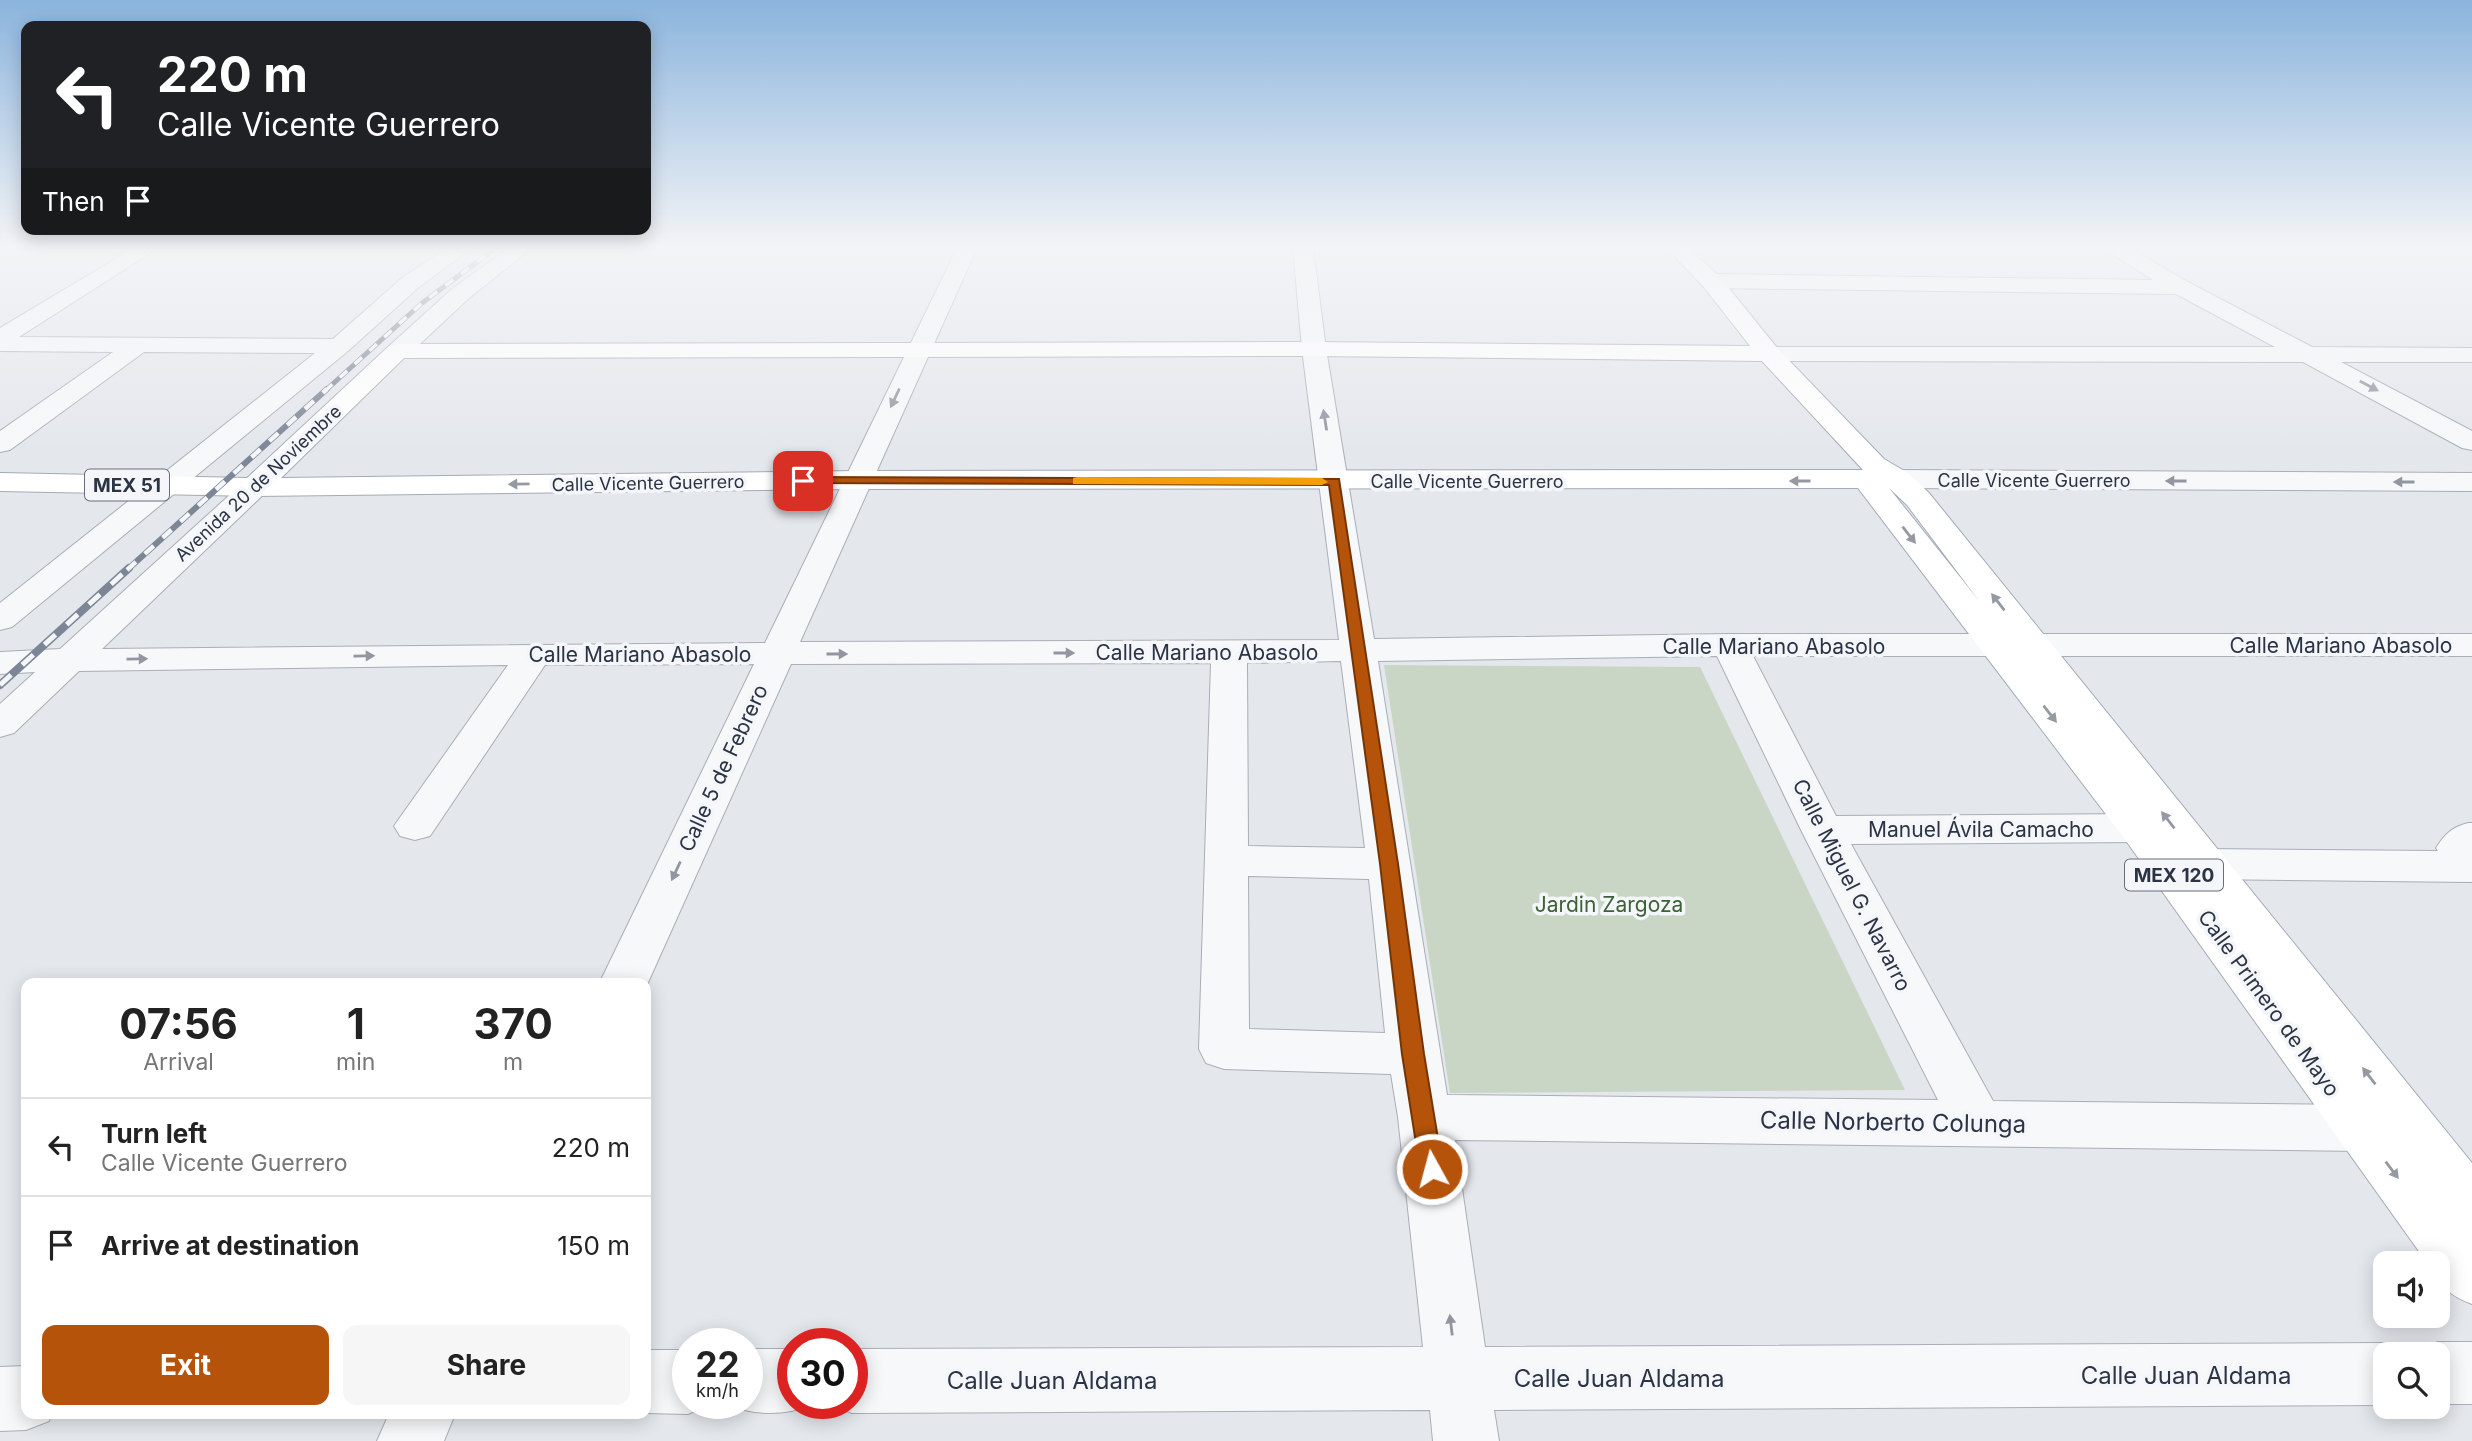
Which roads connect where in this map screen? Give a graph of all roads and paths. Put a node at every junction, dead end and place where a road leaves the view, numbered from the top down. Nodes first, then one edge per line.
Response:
1 (37, 315) edge
2 (374, 315) edge
3 (437, 315) edge
4 (934, 315) edge
5 (1310, 315) edge
6 (1738, 315) edge
7 (2234, 315) edge
8 (0, 338) edge
9 (0, 344) edge
10 (140, 344) junction
11 (339, 346) junction
12 (1314, 349) junction
13 (398, 351) junction
14 (917, 351) junction
15 (1769, 354) junction
16 (2310, 355) junction
17 (2472, 355) edge
18 (2472, 442) edge
19 (0, 444) edge
20 (1880, 475) junction
21 (858, 480) junction
22 (0, 482) edge
23 (1334, 482) junction
24 (2472, 482) edge
25 (168, 486) junction
26 (254, 487) junction
27 (0, 620) edge
28 (1730, 645) junction
29 (2472, 645) edge
30 (2015, 646) junction
31 (1358, 650) junction
32 (1229, 652) junction
33 (534, 654) junction
34 (776, 655) junction
35 (68, 660) junction
36 (0, 663) edge
37 (0, 725) edge
38 (415, 826) dead end
39 (2139, 828) junction
40 (1822, 830) junction
41 (2472, 837) edge
42 (1227, 861) junction
43 (1389, 864) junction
44 (2202, 864) junction
45 (2472, 867) edge
46 (626, 978) edge
47 (1413, 1054) junction
48 (1425, 1116) junction
49 (1977, 1123) junction
50 (2360, 1128) junction
51 (2472, 1206) edge
52 (2472, 1276) edge
53 (2450, 1373) edge
54 (2472, 1373) edge
55 (2373, 1374) edge
56 (1458, 1379) junction
57 (868, 1381) edge
58 (651, 1382) edge
59 (672, 1382) edge
60 (21, 1398) edge
61 (0, 1399) edge
62 (421, 1419) edge
63 (410, 1441) edge
64 (1466, 1441) edge

1 - 8 street
2 - 11 street
3 - 13 street, Avenida 20 de Noviembre
4 - 14 street, Calle 5 de Febrero
5 - 12 street
6 - 15 main road, Calle Primero de Mayo / MEX 120
7 - 16 street
9 - 10 street
10 - 11 street
10 - 19 street
11 - 25 street
12 - 14 main road
12 - 15 main road
23 -> 12 street
13 - 14 main road
13 - 26 main road, Avenida 20 de Noviembre
14 -> 21 street, Calle 5 de Febrero
15 - 16 street
15 - 20 main road, Calle Primero de Mayo / MEX 120
16 - 17 street
16 -> 18 street
20 -> 23 main road, Calle Vicente Guerrero / MEX 51
24 -> 20 street, Calle Vicente Guerrero
20 - 30 main road, Calle Primero de Mayo / MEX 120
21 - 23 main road, Calle Vicente Guerrero / MEX 51
21 -> 26 main road, Calle Vicente Guerrero / MEX 51
21 - 34 street, Calle 5 de Febrero
22 - 25 main road, Calle Vicente Guerrero / MEX 51
23 - 31 street
25 - 26 main road, Calle Vicente Guerrero / MEX 51
25 - 27 street
26 - 35 street, Avenida 20 de Noviembre
28 - 30 street, Calle Mariano Abasolo
28 - 31 street, Calle Mariano Abasolo
28 - 40 street, Calle Miguel G. Navarro
29 - 30 street, Calle Mariano Abasolo
30 -> 39 main road, Calle Primero de Mayo / MEX 120
44 -> 30 main road, Calle Primero de Mayo / MEX 120
31 - 32 street, Calle Mariano Abasolo
31 - 43 street
34 -> 32 street, Calle Mariano Abasolo
32 - 42 street
33 - 34 street, Calle Mariano Abasolo
35 -> 33 street, Calle Mariano Abasolo
33 - 38 street
34 -> 46 street, Calle 5 de Febrero
35 - 36 street, Calle Mariano Abasolo
35 - 37 street, Avenida 20 de Noviembre
39 - 40 street, Manuel Ávila Camacho
39 - 50 main road, Calle Primero de Mayo / MEX 120
40 - 49 street, Calle Miguel G. Navarro
41 - 45 street
42 - 43 street
42 - 47 street
43 - 47 street
44 - 45 street
51 -> 44 main road, Calle Primero de Mayo / MEX 120
47 - 48 street
48 - 49 street, Calle Norberto Colunga
56 -> 48 street
49 - 50 street, Calle Norberto Colunga
50 -> 52 main road, Calle Primero de Mayo / MEX 120
53 - 54 street
55 - 56 street, Calle Juan Aldama
56 - 57 street, Calle Juan Aldama
56 - 64 street
58 - 59 street
60 - 61 street
62 - 63 street

